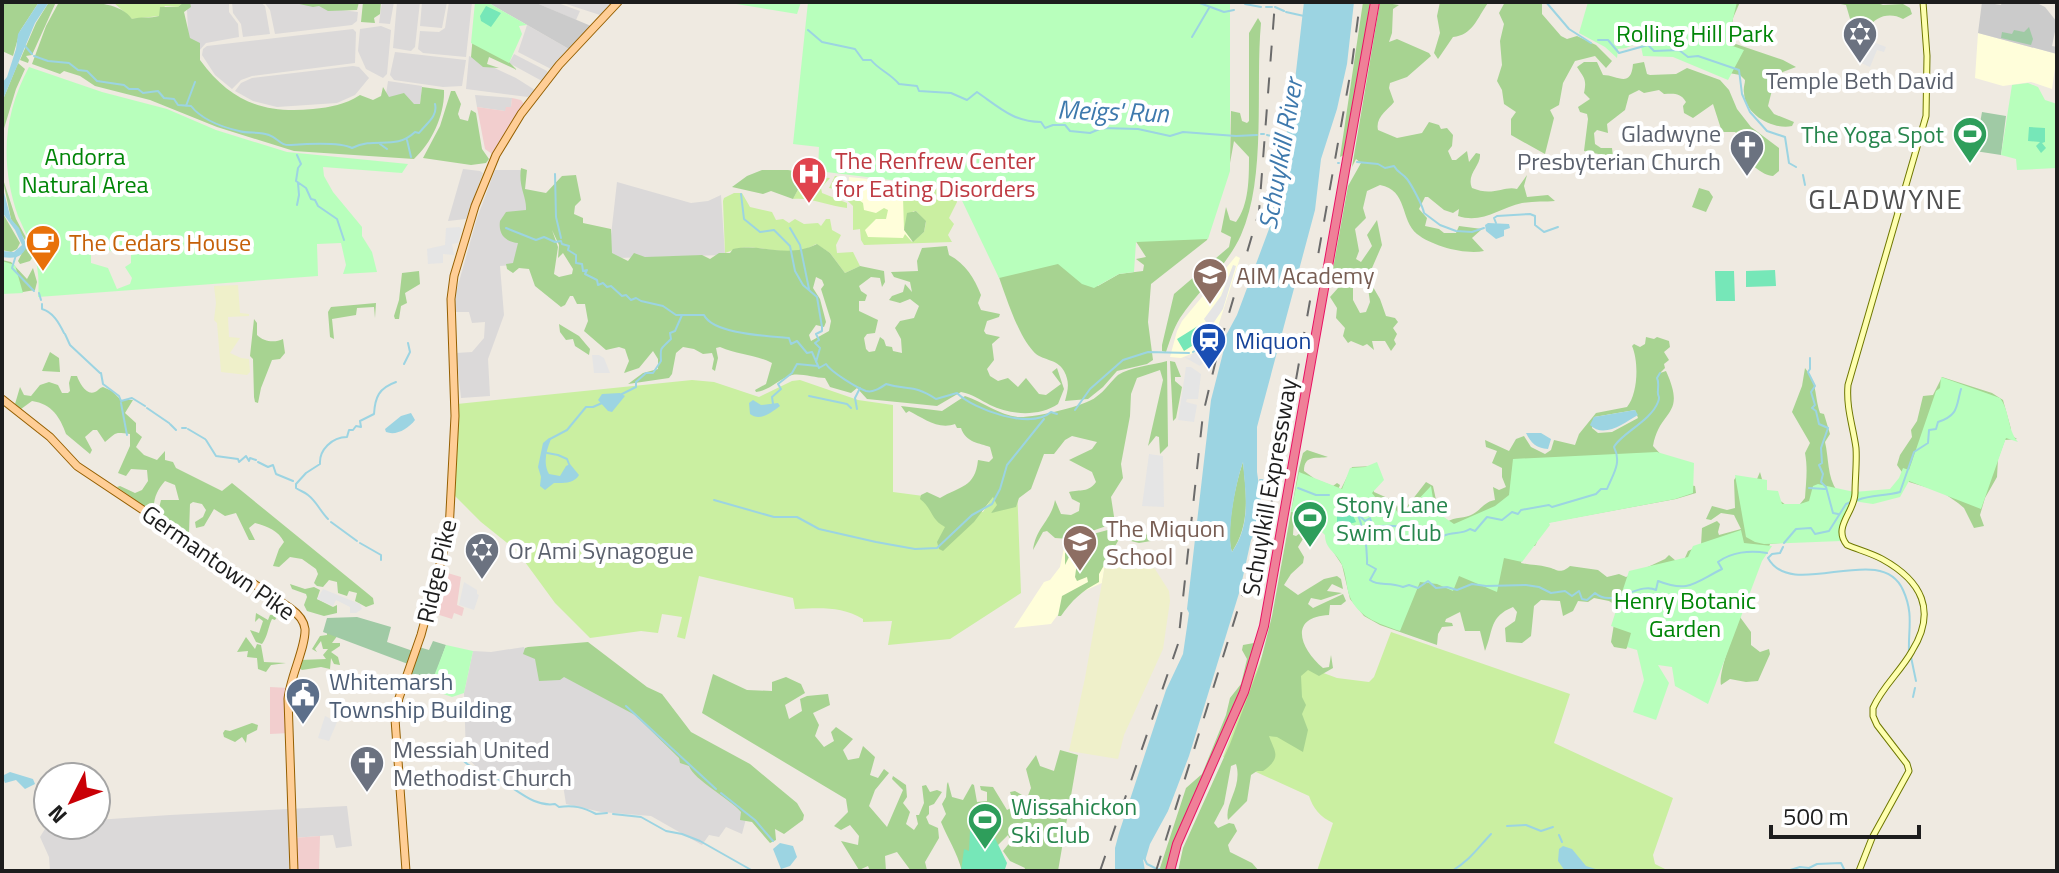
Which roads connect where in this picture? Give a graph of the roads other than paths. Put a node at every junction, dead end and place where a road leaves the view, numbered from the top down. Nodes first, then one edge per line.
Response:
1 (618, 2) edge
2 (1376, 2) edge
3 (1923, 2) edge
4 (2, 399) edge
5 (294, 871) edge
6 (406, 871) edge
7 (1172, 871) edge
8 (1859, 871) edge

1 - 6 main road, Ridge Pike
2 - 7 highway, Schuylkill Expressway
3 - 8 main road
4 - 5 main road, Germantown Pike

